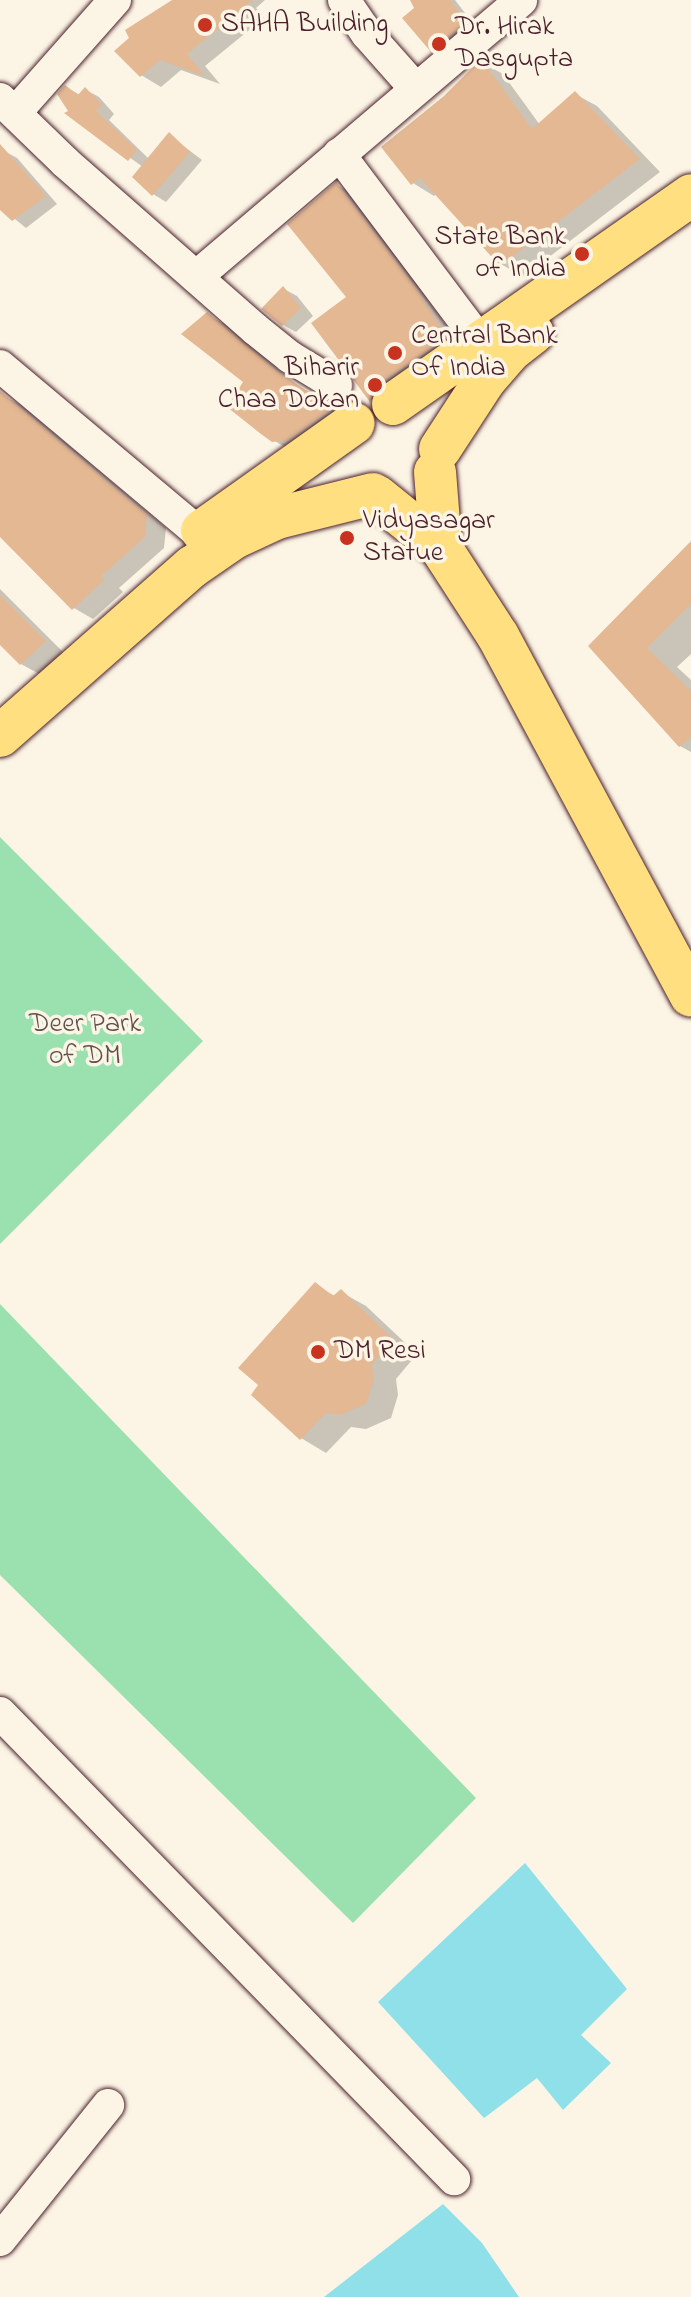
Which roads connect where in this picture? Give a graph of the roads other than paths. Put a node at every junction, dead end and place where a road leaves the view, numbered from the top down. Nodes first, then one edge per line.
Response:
1 (115, 0) edge
2 (344, 0) edge
3 (521, 0) edge
4 (415, 88) junction
5 (8, 106) edge
6 (339, 154) junction
7 (691, 195) edge
8 (691, 222) edge
9 (196, 277) junction
10 (481, 343) junction
11 (1, 368) edge
12 (336, 385) dead end
13 (393, 404) junction
14 (354, 423) junction
15 (438, 461) junction
16 (376, 496) junction
17 (199, 533) junction
18 (441, 548) junction
19 (0, 703) edge
20 (0, 736) edge
21 (691, 996) edge
22 (0, 1713) edge
23 (108, 2105) dead end
24 (454, 2179) dead end
25 (0, 2240) edge

1 - 5 street
2 - 4 street
3 - 4 street
4 - 6 street
5 - 9 street
6 - 9 street
6 - 10 street
7 - 10 main road
8 - 15 main road
9 - 12 street
10 - 13 main road
11 - 17 street
13 - 14 main road
13 - 15 main road
14 - 16 main road
14 - 17 main road
15 - 16 main road
15 - 18 main road
16 - 18 main road
16 - 20 main road
17 - 19 main road
18 - 21 main road
22 - 24 street
23 - 25 street

